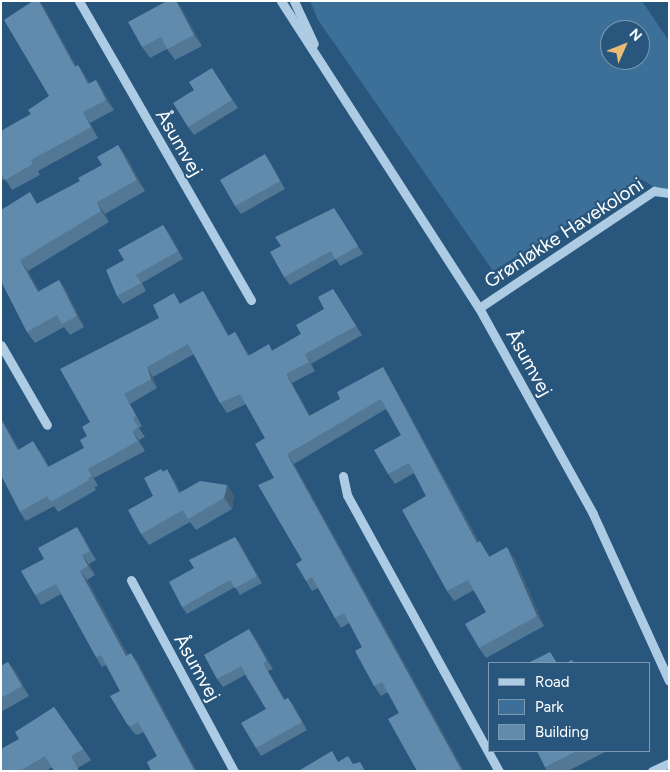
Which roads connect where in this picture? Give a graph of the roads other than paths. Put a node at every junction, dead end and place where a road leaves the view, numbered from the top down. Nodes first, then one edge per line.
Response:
1 (79, 1) edge
2 (281, 1) edge
3 (294, 1) edge
4 (330, 78) junction
5 (669, 193) edge
6 (251, 300) dead end
7 (479, 308) junction
8 (1, 345) edge
9 (47, 425) dead end
10 (343, 476) dead end
11 (130, 580) dead end
12 (669, 681) edge
13 (488, 751) edge
14 (489, 752) edge
15 (669, 763) edge
16 (234, 771) edge
17 (499, 771) edge
18 (652, 771) edge

1 - 6 street, Åsumvej
2 - 4 street, Åsumvej
3 - 4 street, Åsumvej
4 - 7 street, Åsumvej
5 - 7 street, Grønløkke Havekoloni
7 - 12 street, Åsumvej
8 - 9 street
10 - 13 street
11 - 16 street, Åsumvej
14 - 17 street
15 - 18 street

